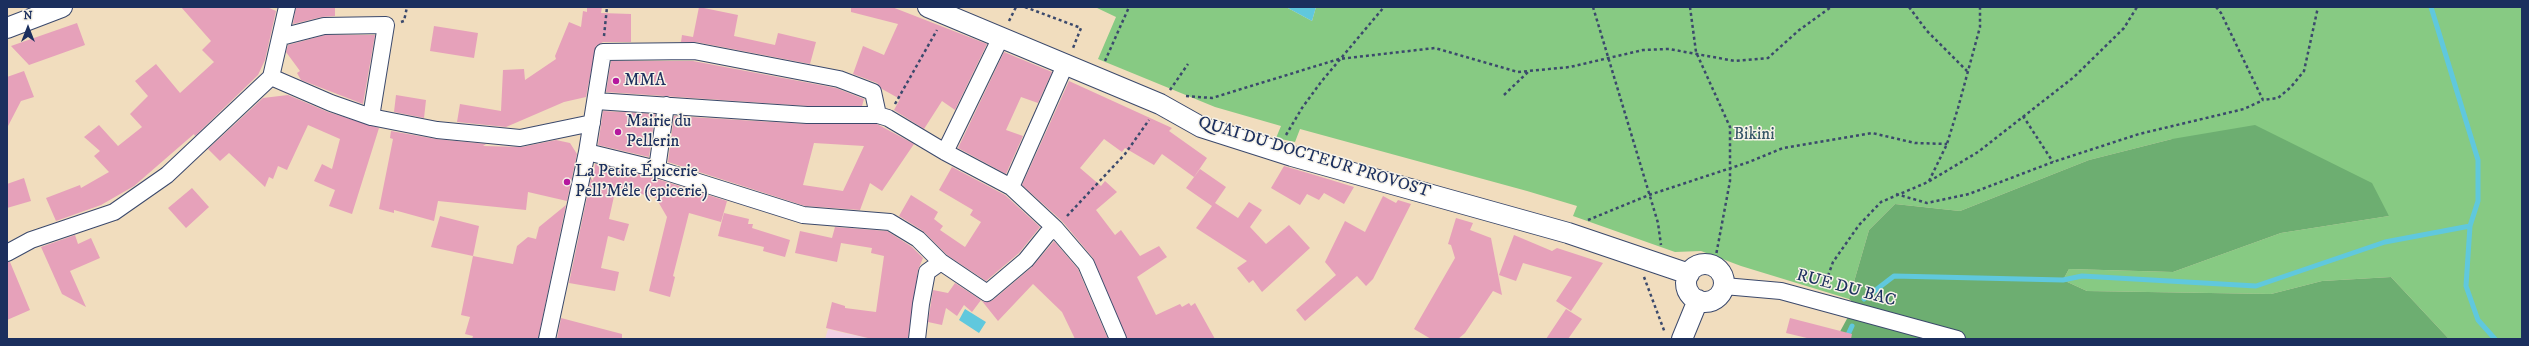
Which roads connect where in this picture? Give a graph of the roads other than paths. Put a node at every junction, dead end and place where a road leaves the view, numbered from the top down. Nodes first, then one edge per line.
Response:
1 (62, 7) edge
2 (287, 7) edge
3 (937, 10) edge
4 (7, 28) edge
5 (281, 37) junction
6 (1001, 37) junction
7 (1069, 58) junction
8 (271, 77) junction
9 (596, 100) junction
10 (666, 105) junction
11 (883, 116) junction
12 (372, 117) junction
13 (592, 123) junction
14 (587, 152) junction
15 (945, 152) junction
16 (657, 169) junction
17 (1011, 187) junction
18 (1055, 228) junction
19 (7, 253) edge
20 (941, 262) junction
21 (1689, 274) junction
22 (1724, 286) junction
23 (1698, 300) junction
24 (1674, 338) edge
25 (547, 339) edge
26 (917, 339) edge
27 (1118, 339) edge
28 (1957, 339) edge

1 - 4 street
2 - 5 street
3 - 6 street, QUAI DU DOCTEUR PROVOST
5 - 8 street
5 - 12 street
6 - 7 street, QUAI DU DOCTEUR PROVOST
6 - 15 street
7 - 17 street
7 - 21 street, QUAI DU DOCTEUR PROVOST
8 - 12 street
8 - 19 street
9 - 10 street
9 - 11 street
9 - 13 street
10 - 11 street
10 - 16 street
11 - 15 street
12 - 13 street
13 - 14 street
14 - 16 street
14 - 25 street
15 - 17 street
16 - 20 street
17 - 18 street
18 - 20 street
18 - 27 street
20 - 26 street
21 - 22 street
21 - 23 street
22 - 23 street
22 - 28 street, RUE DU BAC
23 - 24 street

